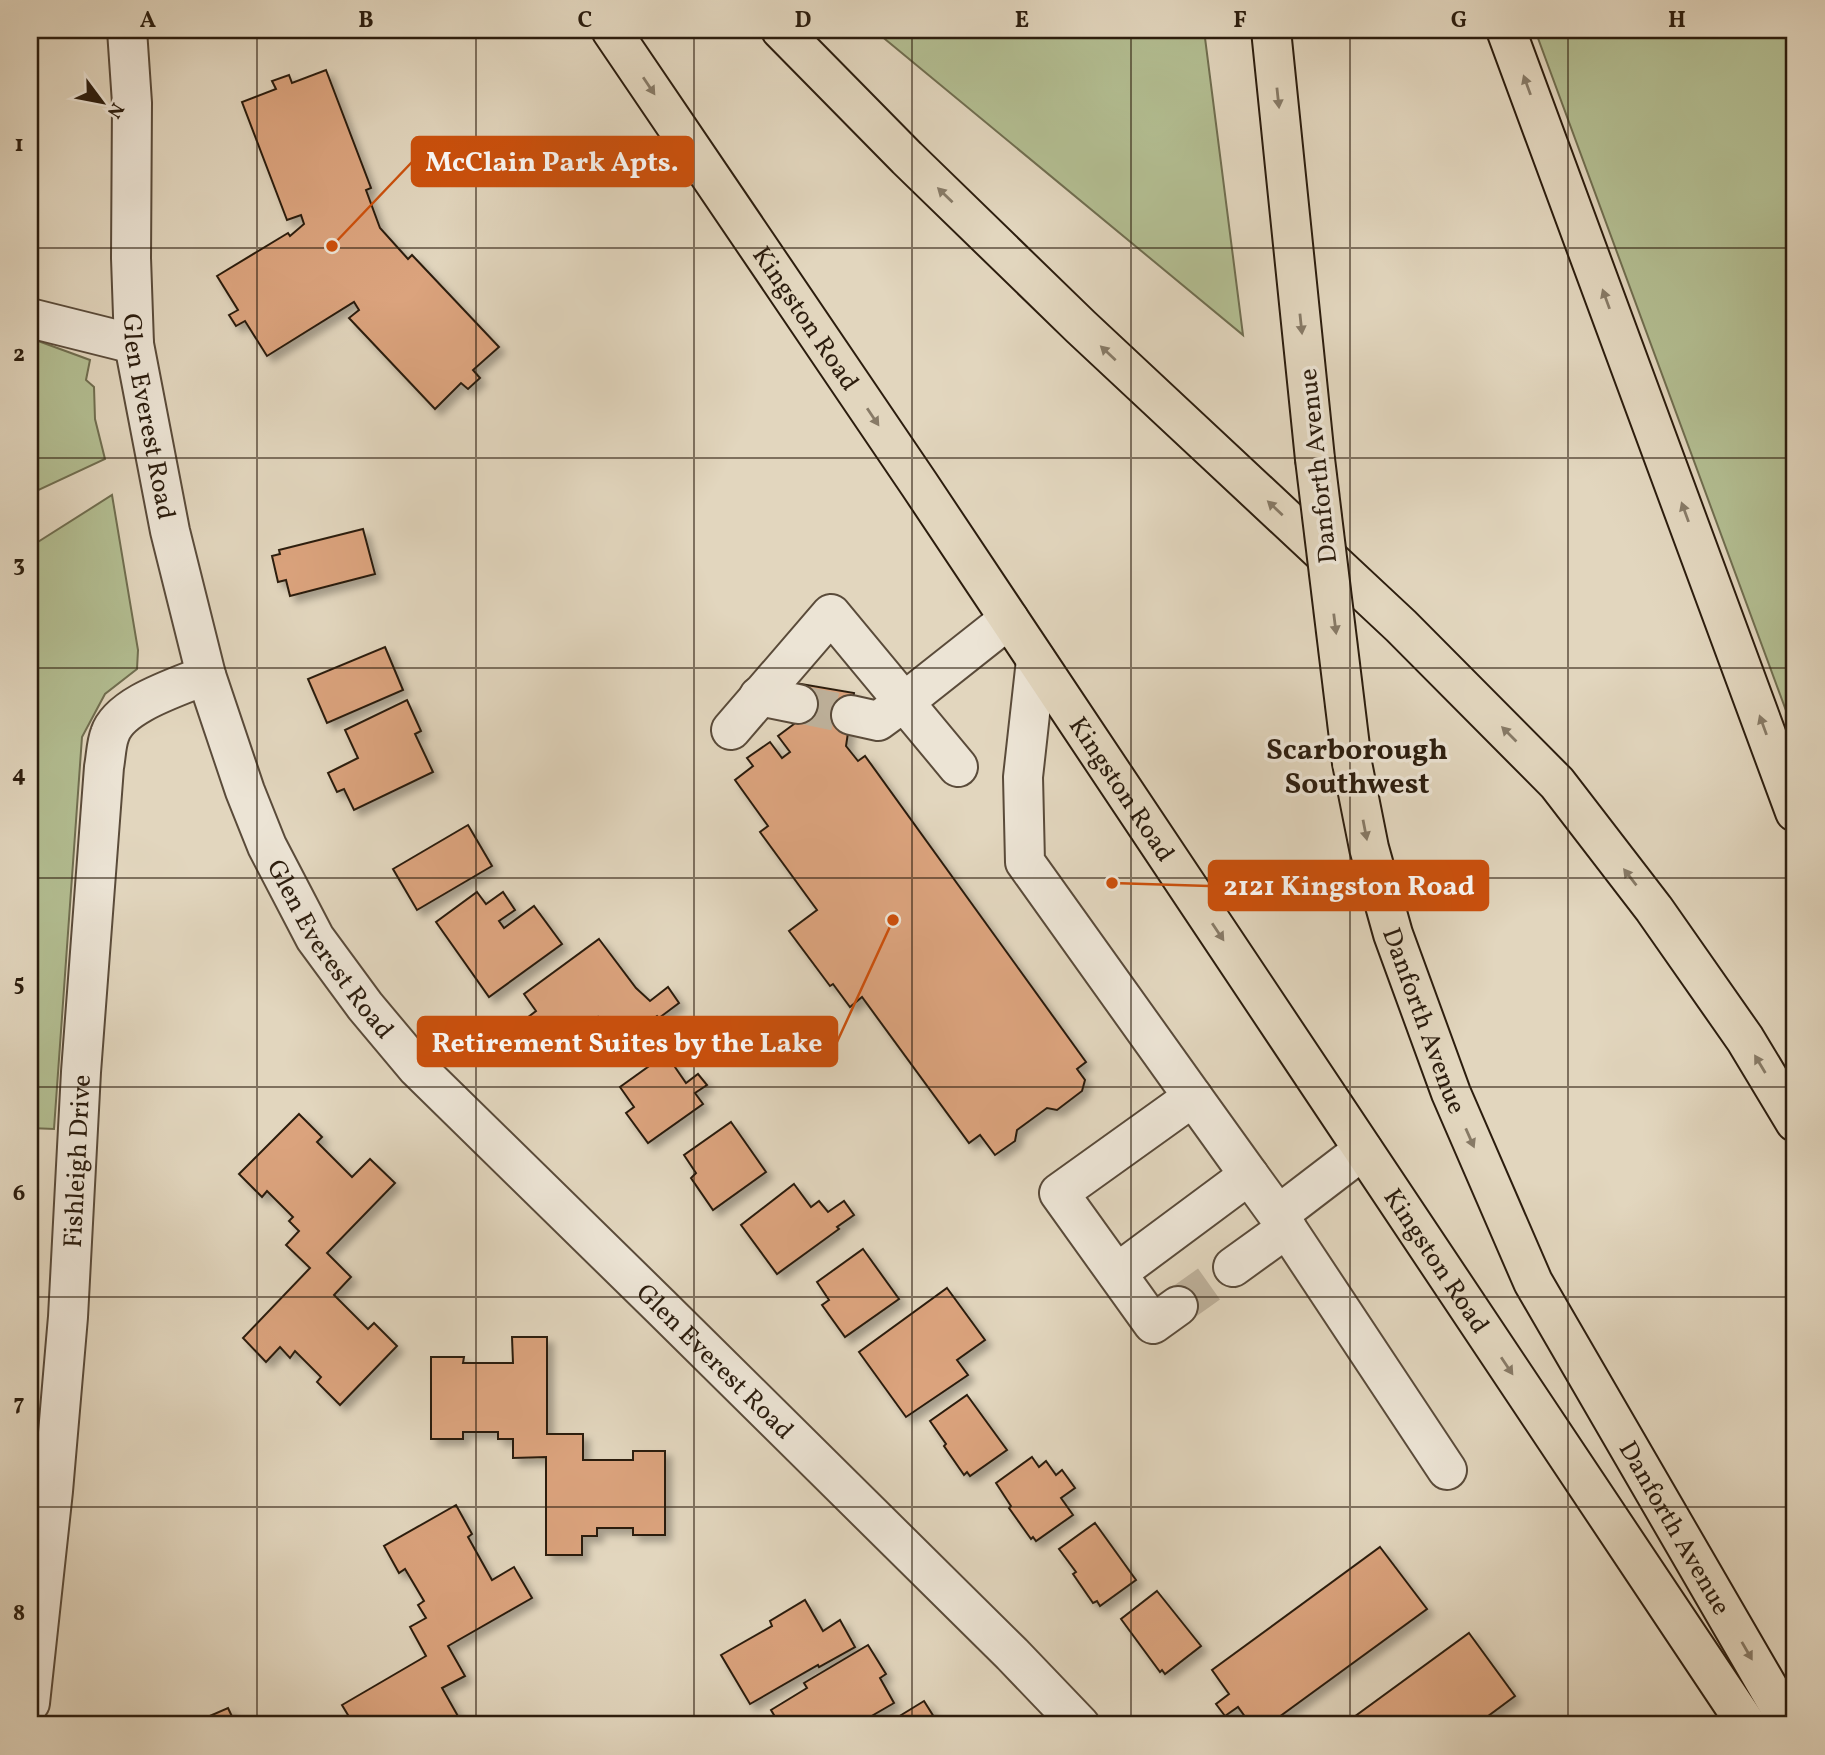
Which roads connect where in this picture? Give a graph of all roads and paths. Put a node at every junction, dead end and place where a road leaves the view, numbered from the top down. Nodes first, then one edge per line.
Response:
1 (127, 30) edge
2 (611, 30) edge
3 (781, 30) edge
4 (1271, 30) edge
5 (1506, 30) edge
6 (30, 318) edge
7 (134, 344) junction
8 (1009, 619) junction
9 (1037, 660) junction
10 (206, 675) junction
11 (759, 696) junction
12 (904, 702) junction
13 (798, 704) tunnel mouth
14 (851, 715) tunnel mouth
15 (731, 730) dead end
16 (958, 767) dead end
17 (1795, 813) edge
18 (1193, 1097) junction
19 (1795, 1122) edge
20 (1363, 1150) junction
21 (1249, 1175) junction
22 (1283, 1222) junction
23 (1233, 1267) tunnel mouth
24 (1117, 1273) junction
25 (1178, 1306) tunnel mouth
26 (1447, 1470) dead end
27 (30, 1703) edge
28 (1080, 1725) edge
29 (1747, 1725) edge
30 (1790, 1725) edge

1 - 7 street, Glen Everest Road
2 -> 8 main road, Kingston Road
19 -> 3 main road
4 -> 30 main road, Danforth Avenue, bridge
17 -> 5 main road
6 - 7 street
7 - 10 street, Glen Everest Road
8 - 9 main road, Kingston Road
8 - 12 street
9 - 18 street
9 -> 20 main road, Kingston Road
10 - 27 street, Fishleigh Drive
10 - 28 street, Glen Everest Road
11 - 12 street
11 - 13 street
11 - 15 street
12 - 14 street
12 - 16 street
18 - 21 street
18 - 24 street
20 - 22 street
20 -> 29 main road, Kingston Road
21 - 22 street
21 - 24 street
22 - 23 street
22 - 26 street
24 - 25 street

